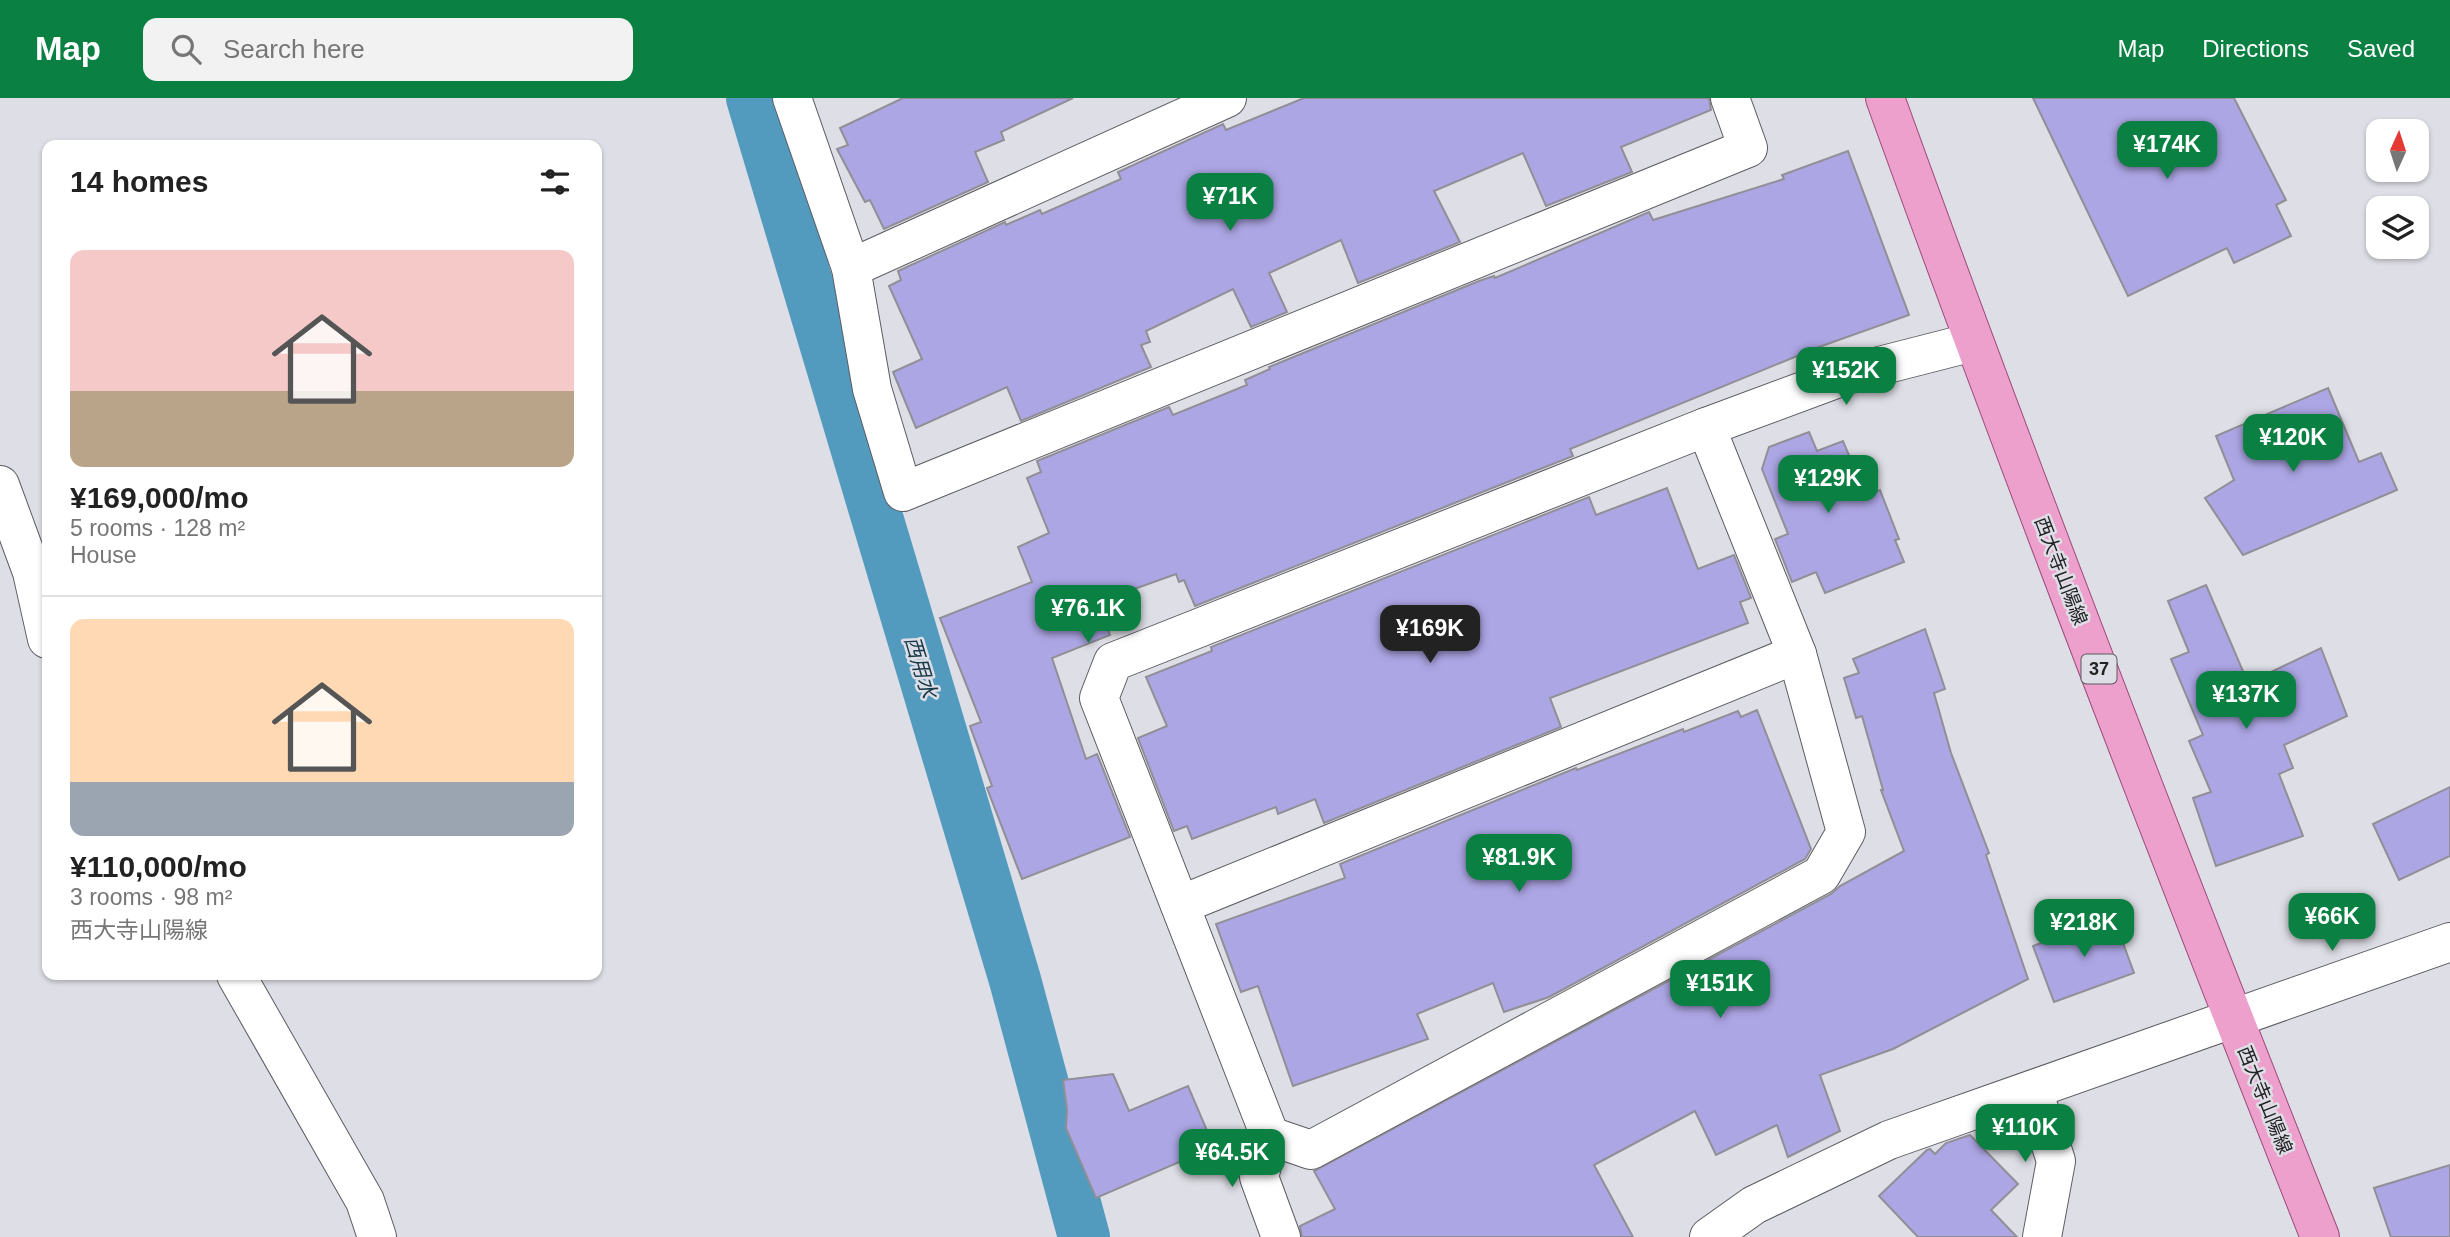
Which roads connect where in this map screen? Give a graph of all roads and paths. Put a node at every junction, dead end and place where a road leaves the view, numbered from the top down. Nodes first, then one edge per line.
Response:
1 (792, 98) edge
2 (1227, 98) edge
3 (1730, 98) edge
4 (1885, 98) edge
5 (851, 268) junction
6 (1973, 342) junction
7 (1706, 427) junction
8 (0, 485) edge
9 (42, 617) edge
10 (1797, 654) junction
11 (1180, 905) junction
12 (2450, 942) edge
13 (239, 980) edge
14 (2234, 1020) junction
15 (2033, 1090) junction
16 (1270, 1136) junction
17 (377, 1237) edge
18 (1281, 1237) edge
19 (1709, 1237) edge
20 (2042, 1237) edge
21 (2320, 1237) edge

1 - 5 street
2 - 5 street
3 - 5 street
4 - 6 main road, 西大寺山陽線 / 37
6 - 7 street
6 - 14 main road, 西大寺山陽線 / 37
7 - 10 street
7 - 11 street
8 - 9 street
10 - 11 street
10 - 16 street
11 - 16 street
12 - 14 street
13 - 17 street
14 - 15 street
14 - 21 main road, 西大寺山陽線 / 37
15 - 19 street
15 - 20 street
16 - 18 street

